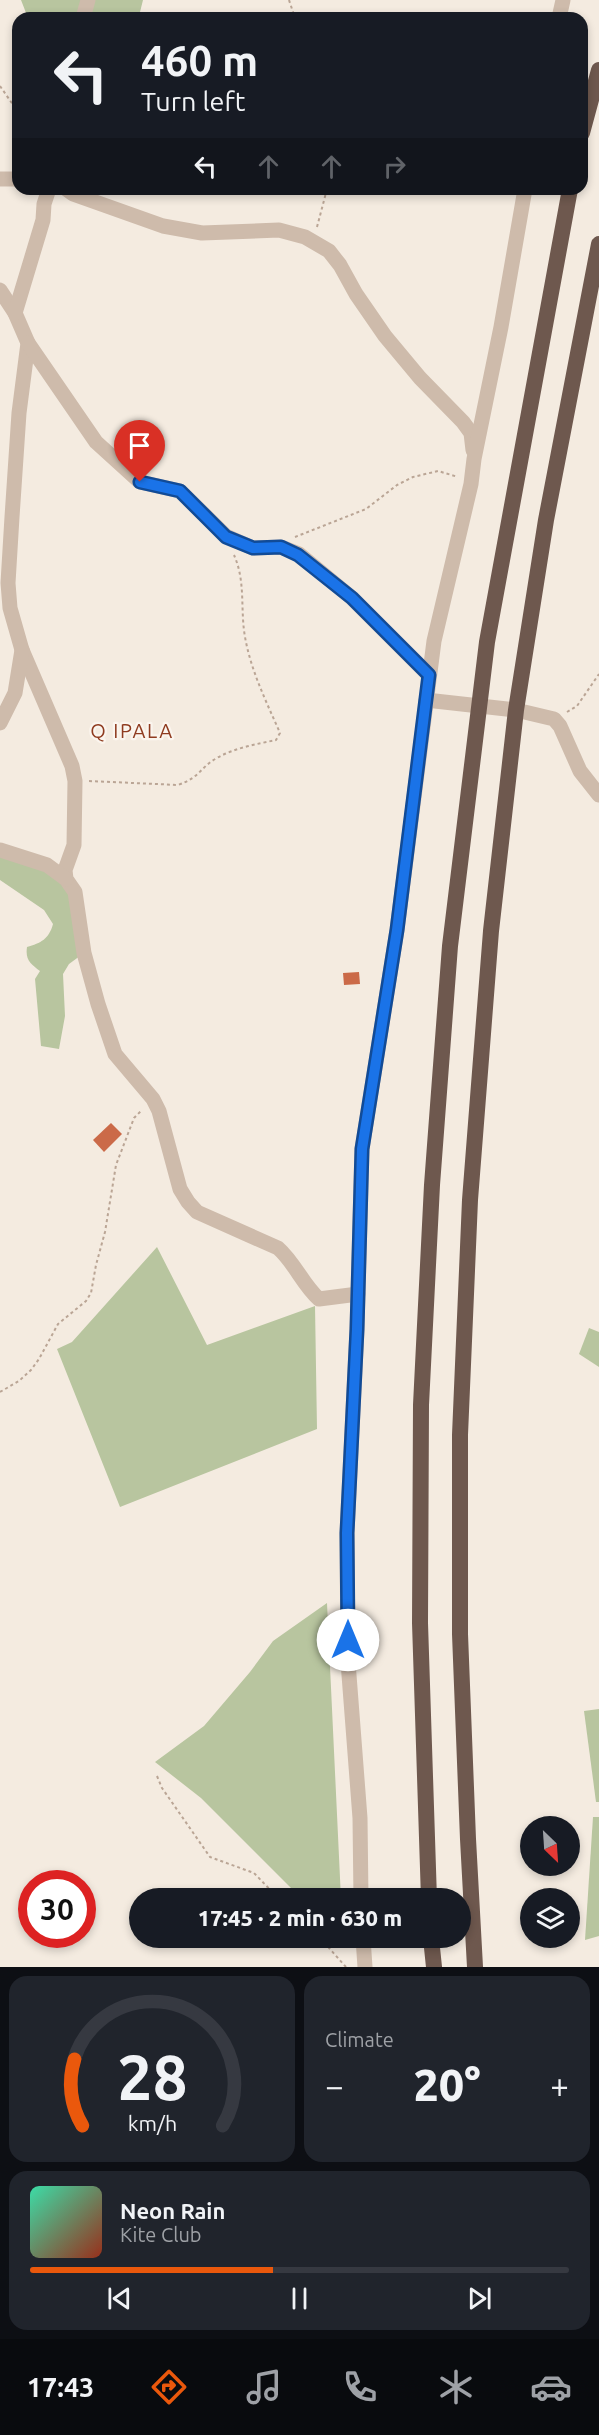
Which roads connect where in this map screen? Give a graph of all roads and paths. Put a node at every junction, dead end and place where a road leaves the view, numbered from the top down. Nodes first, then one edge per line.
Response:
1 (599, 70) edge
2 (0, 86) edge
3 (12, 103) edge
4 (588, 111) edge
5 (46, 195) edge
6 (76, 195) edge
7 (326, 195) edge
8 (524, 195) edge
9 (569, 195) edge
10 (312, 241) junction
11 (599, 244) edge
12 (0, 290) edge
13 (15, 313) junction
14 (28, 343) junction
15 (474, 459) junction
16 (471, 484) junction
17 (226, 537) junction
18 (281, 547) junction
19 (22, 650) junction
20 (599, 674) edge
21 (429, 675) junction
22 (426, 700) junction
23 (478, 707) junction
24 (516, 710) junction
25 (554, 719) junction
26 (0, 723) edge
27 (75, 781) junction
28 (599, 795) edge
29 (0, 850) edge
30 (66, 879) junction
31 (153, 1099) junction
32 (358, 1294) junction
33 (0, 1392) edge
34 (157, 1776) dead end
35 (268, 1888) edge
36 (361, 1888) edge
37 (429, 1888) edge
38 (329, 1948) edge
39 (364, 1948) edge
40 (432, 1948) edge
41 (346, 1967) edge
42 (365, 1967) edge
43 (434, 1967) edge
44 (475, 1967) edge

1 - 4 highway
2 - 3 path
5 - 13 street
6 - 10 street
7 - 10 path
8 - 15 street
9 - 23 highway
10 - 15 street
11 - 24 highway
12 - 13 street
13 - 14 street
14 - 17 street
14 - 19 street
15 - 16 street
16 - 18 path
16 - 21 street
17 - 18 street
17 - 27 path
18 - 21 street
19 - 26 street
19 - 27 street
20 - 25 path
21 - 22 street
22 - 23 street
22 - 32 street
23 - 24 street
23 - 37 highway
24 - 25 street
24 - 44 highway
25 - 28 street
27 - 30 street
29 - 30 street
30 - 31 street
31 - 32 street
31 - 33 path
32 - 36 street
34 - 35 path
38 - 41 path
39 - 42 street
40 - 43 highway

